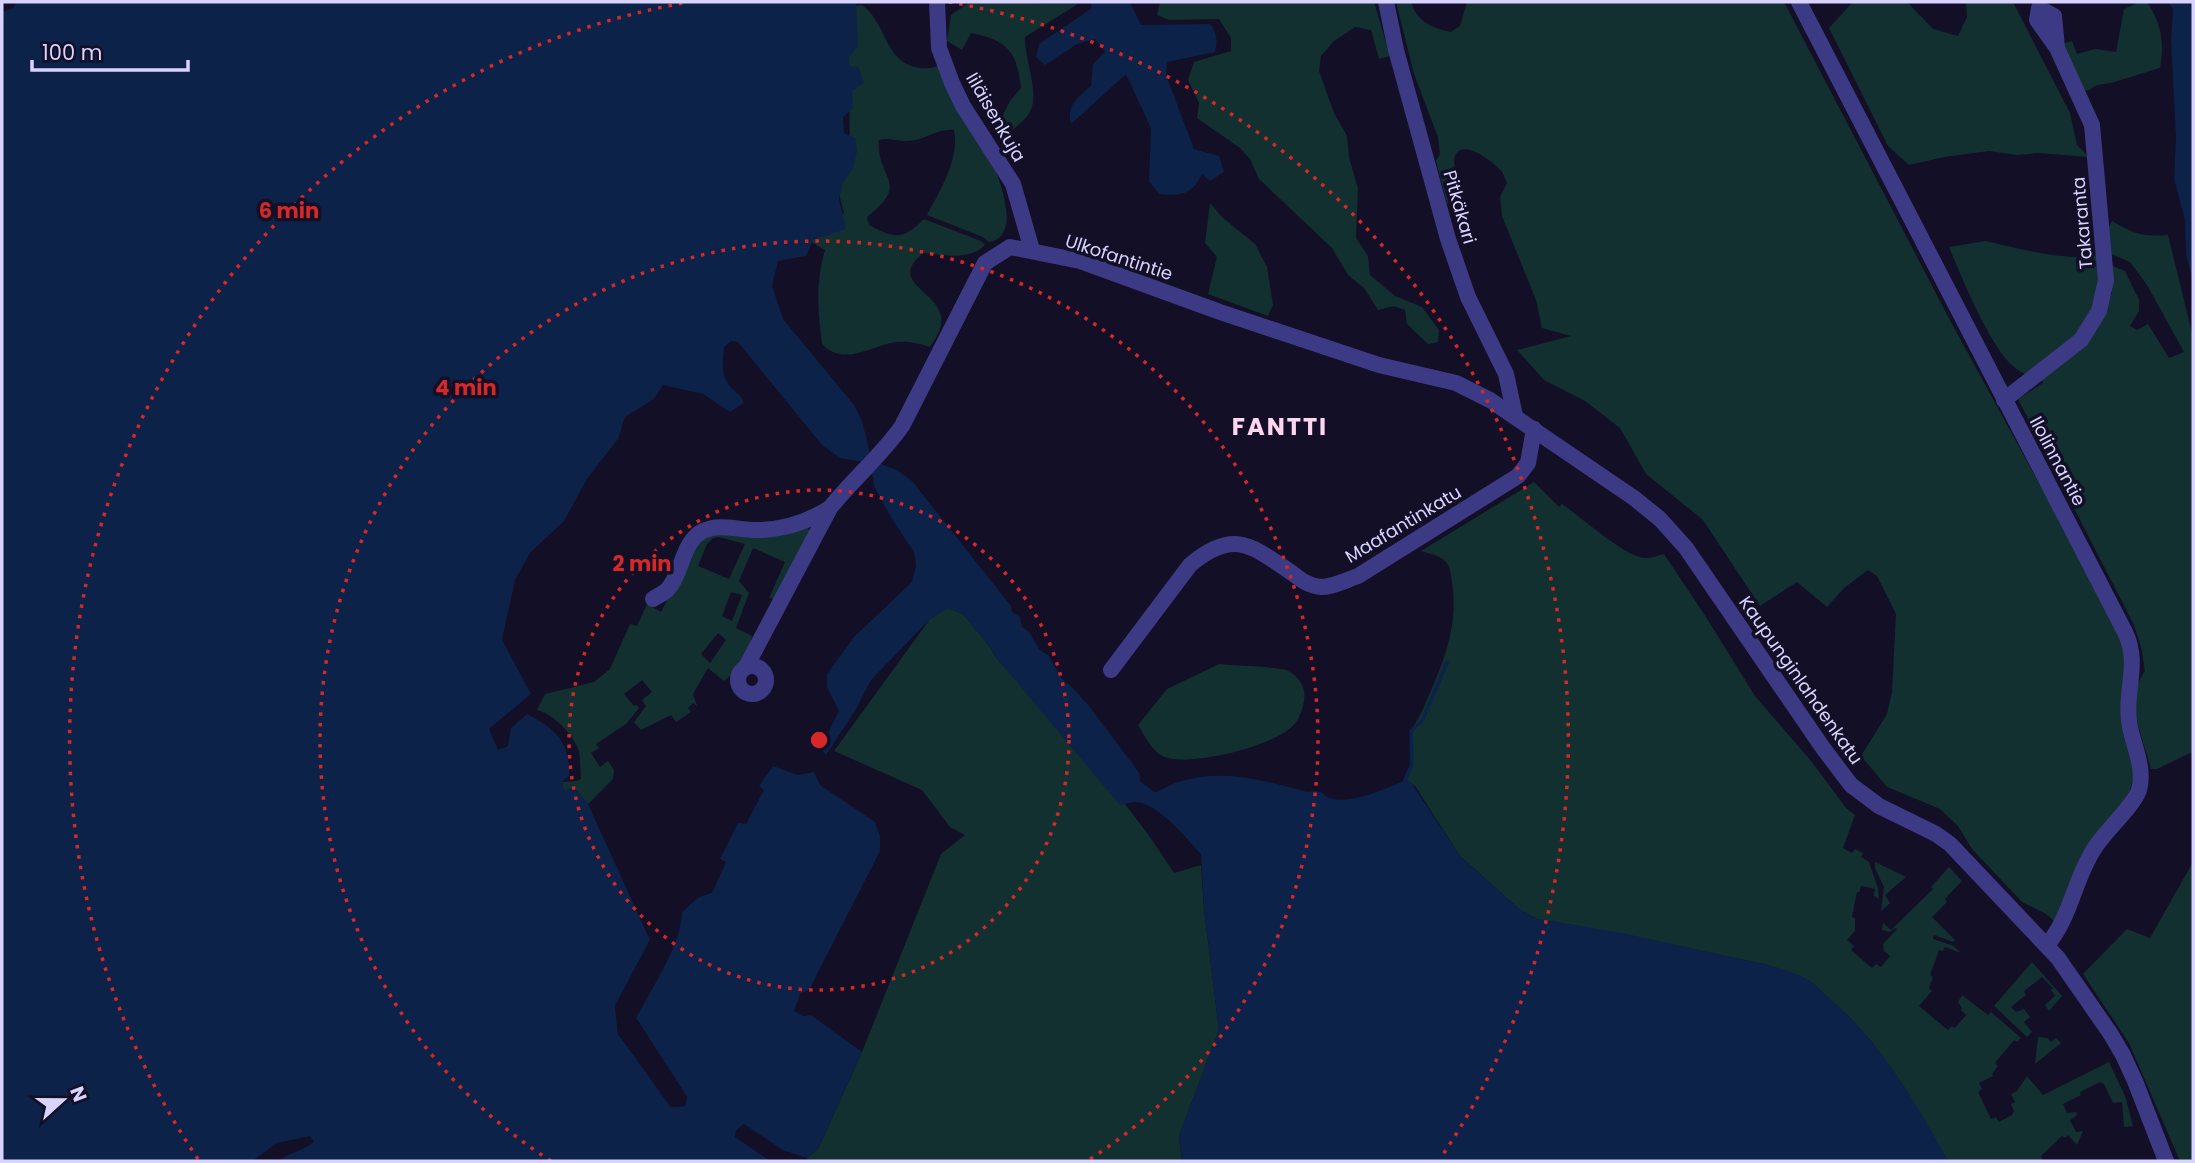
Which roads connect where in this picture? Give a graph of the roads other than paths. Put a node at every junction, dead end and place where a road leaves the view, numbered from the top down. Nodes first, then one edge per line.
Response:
1 (937, 2) edge
2 (1386, 2) edge
3 (1799, 2) edge
4 (2057, 48) dead end
5 (1032, 250) junction
6 (2004, 400) junction
7 (1515, 416) junction
8 (1534, 429) junction
9 (830, 508) junction
10 (653, 599) dead end
11 (762, 639) junction
12 (746, 667) junction
13 (1111, 670) dead end
14 (763, 671) junction
15 (2047, 945) junction
16 (2166, 1161) edge

1 - 5 street, Iiläisenkuja
2 - 7 street, Pitkäkari
3 - 6 street, Ilolinnantie
4 - 6 street, Takaranta
5 - 7 street, Ulkofantintie
5 - 9 street, Ulkofantintie
6 - 15 street, Ilolinnantie
7 - 8 street, Ulkofantintie
8 - 13 street, Maafantinkatu
8 - 15 street, Kaupunginlahdenkatu
9 - 10 street
9 - 11 street, Ulkofantintie
11 - 12 street, Ulkofantintie
11 - 14 street, Ulkofantintie
12 - 14 street
12 - 14 street
15 - 16 street, Kaupunginlahdenkatu

